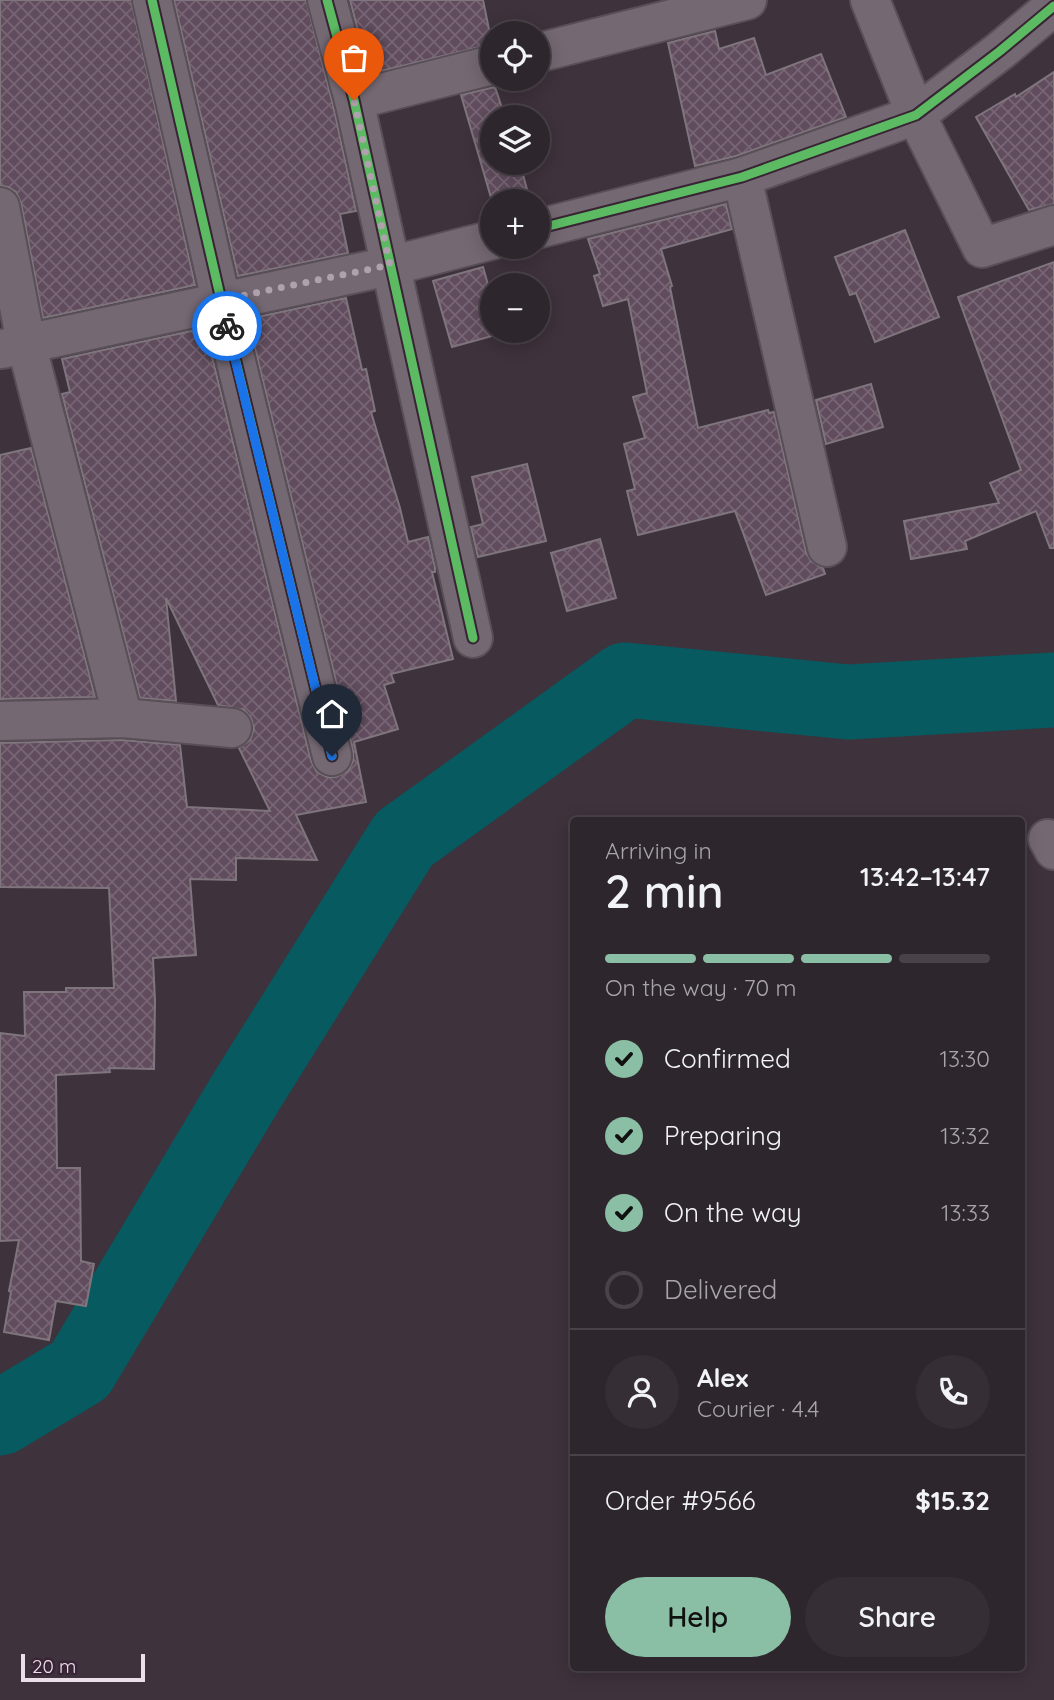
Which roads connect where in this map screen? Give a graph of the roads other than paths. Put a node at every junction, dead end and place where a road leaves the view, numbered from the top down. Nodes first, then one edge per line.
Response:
1 (152, 0) edge
2 (327, 0) edge
3 (747, 0) edge
4 (870, 0) edge
5 (1054, 6) edge
6 (550, 50) edge
7 (480, 68) edge
8 (354, 100) junction
9 (916, 115) junction
10 (742, 177) junction
11 (0, 207) edge
12 (1054, 225) edge
13 (550, 226) edge
14 (480, 243) edge
15 (390, 265) junction
16 (221, 300) junction
17 (13, 346) edge
18 (827, 547) dead end
19 (473, 638) dead end
20 (123, 718) junction
21 (0, 720) edge
22 (232, 728) dead end
23 (332, 756) dead end

1 - 16 street
2 - 8 street
3 - 6 street
4 - 9 street
5 - 9 street
7 - 8 street
8 - 15 street
9 - 10 street
9 - 12 street
10 - 13 street
10 - 18 street
11 - 17 street
14 - 15 street
15 - 16 street
15 - 19 street
16 - 17 street
16 - 23 street
17 - 20 street
20 - 21 street
20 - 22 street

